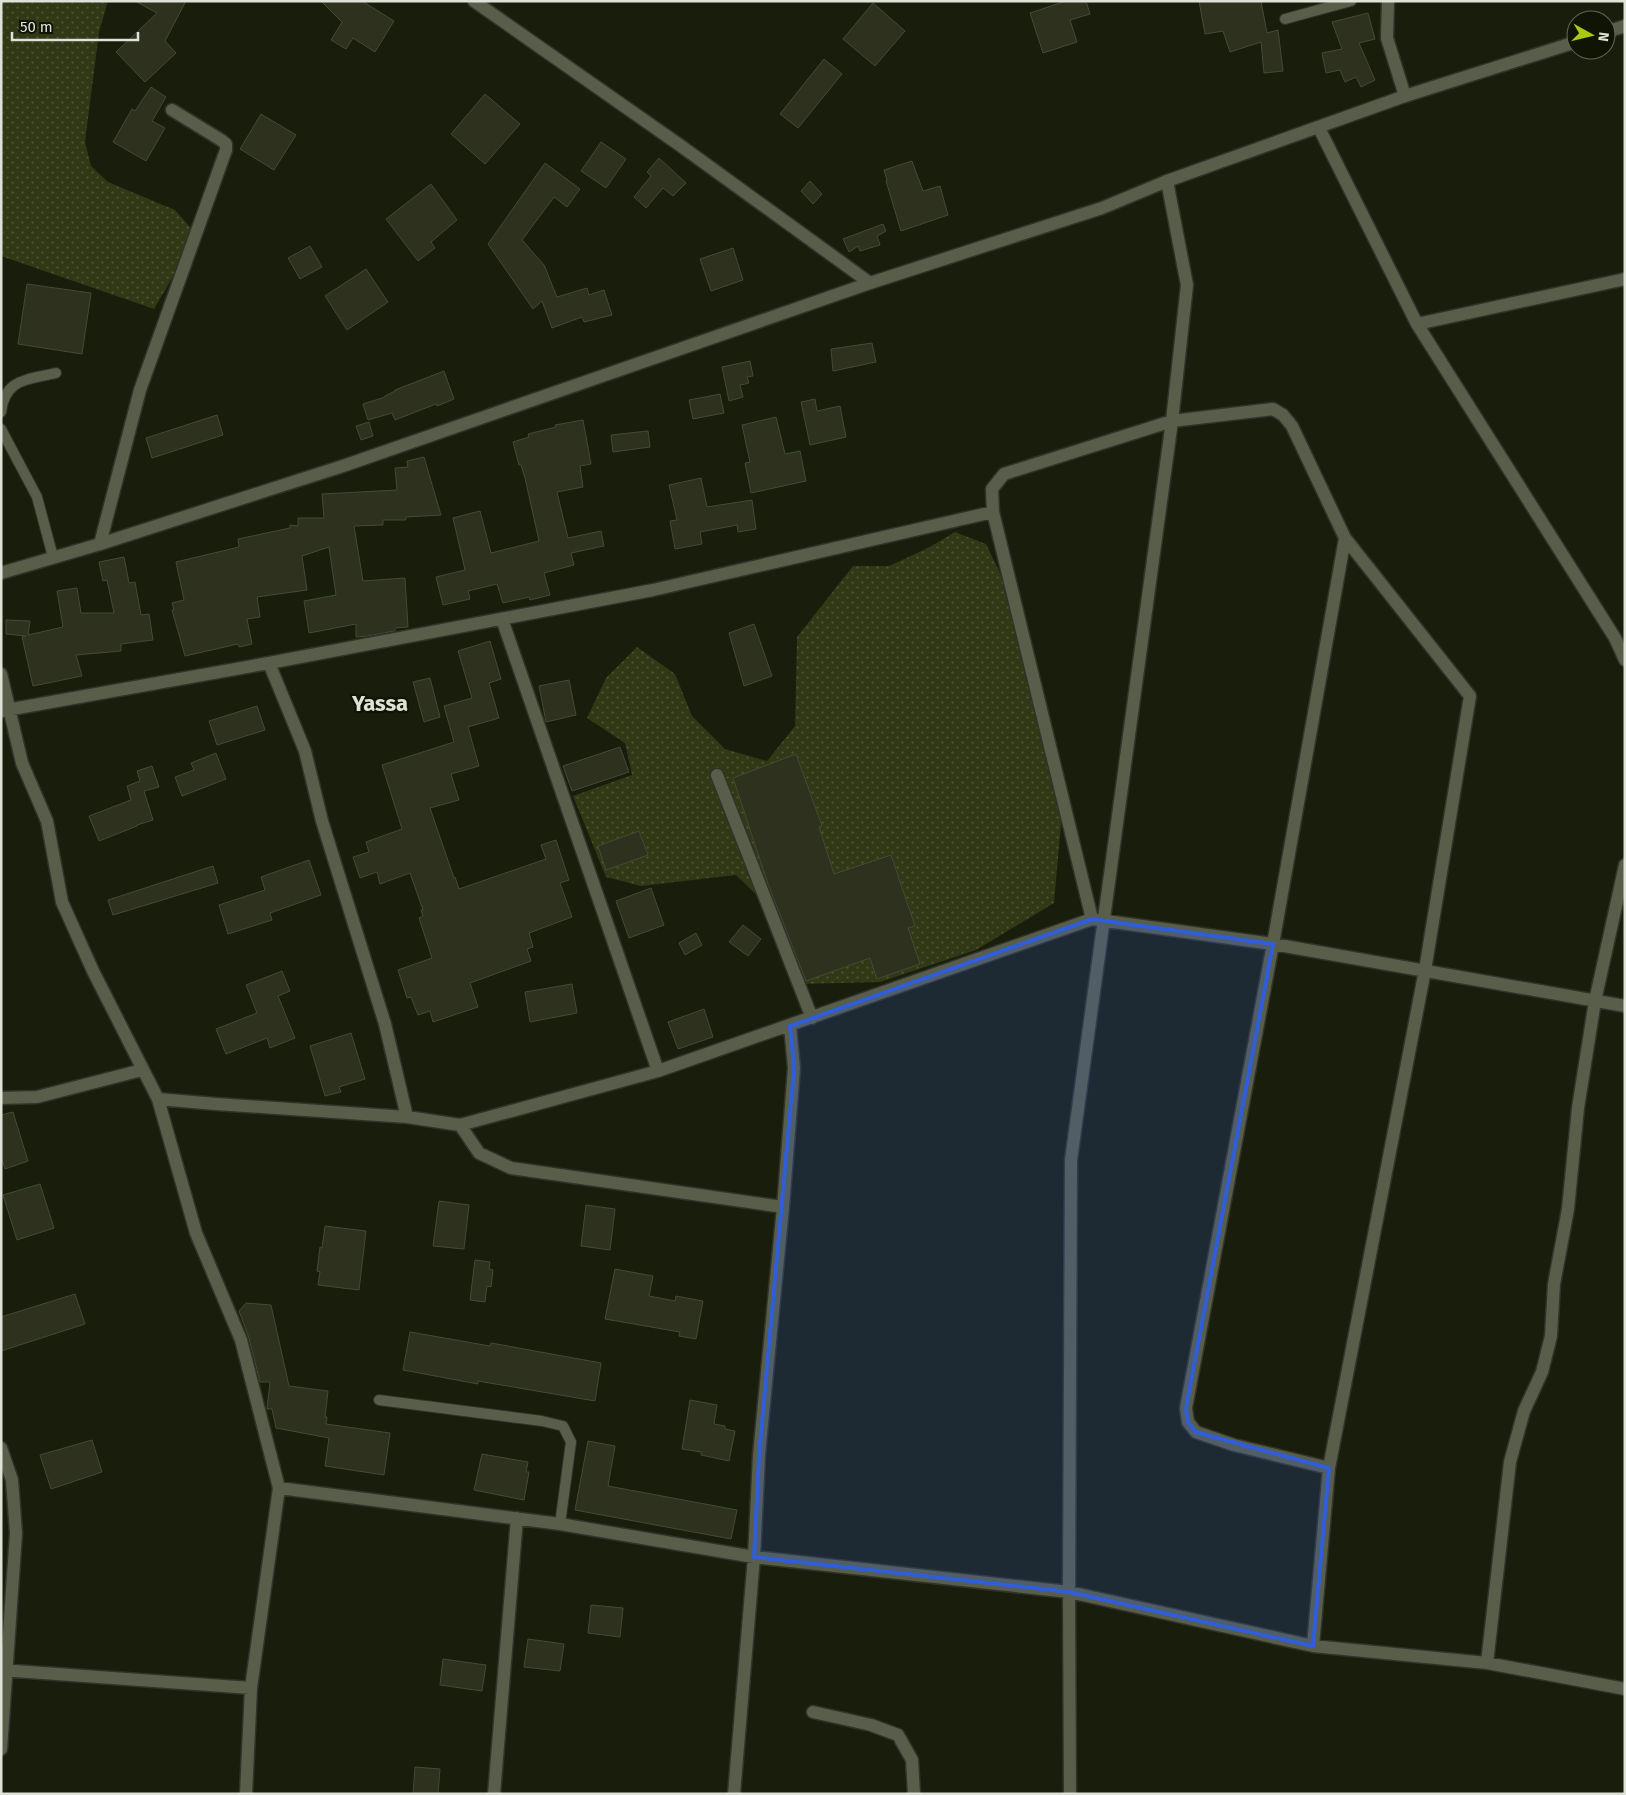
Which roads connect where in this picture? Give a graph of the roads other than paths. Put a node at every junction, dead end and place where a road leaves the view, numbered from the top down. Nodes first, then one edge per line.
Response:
1 (474, 1) edge
2 (1350, 1) edge
3 (1388, 1) edge
4 (1285, 19) dead end
5 (1566, 45) edge
6 (1405, 96) junction
7 (172, 110) dead end
8 (1319, 128) junction
9 (1167, 181) junction
10 (1625, 279) edge
11 (870, 283) junction
12 (1417, 324) junction
13 (56, 374) dead end
14 (1, 412) edge
15 (1172, 421) junction
16 (1, 429) edge
17 (993, 512) junction
18 (1345, 538) junction
19 (100, 544) junction
20 (53, 557) junction
21 (1, 573) edge
22 (502, 619) junction
23 (1620, 637) edge
24 (1625, 660) edge
25 (270, 663) junction
26 (1, 674) edge
27 (5, 710) edge
28 (717, 775) dead end
29 (1625, 865) edge
30 (1098, 919) junction
31 (1273, 944) junction
32 (1425, 970) junction
33 (1595, 1001) junction
34 (1625, 1006) edge
35 (812, 1018) junction
36 (790, 1026) junction
37 (142, 1070) junction
38 (658, 1071) junction
39 (1, 1098) edge
40 (158, 1098) junction
41 (407, 1117) junction
42 (460, 1125) junction
43 (783, 1207) junction
44 (379, 1400) dead end
45 (1, 1448) edge
46 (1329, 1468) junction
47 (279, 1488) junction
48 (518, 1518) junction
49 (560, 1524) junction
50 (754, 1558) junction
51 (1069, 1592) junction
52 (1314, 1646) junction
53 (1487, 1663) junction
54 (3, 1671) edge
55 (251, 1688) junction
56 (1625, 1689) edge
57 (813, 1712) dead end
58 (1, 1749) edge
59 (246, 1794) edge
60 (494, 1794) edge
61 (734, 1794) edge
62 (914, 1794) edge
63 (1070, 1794) edge

1 - 11 street
2 - 4 lane
3 - 6 street
5 - 6 street
6 - 8 street
7 - 19 street
8 - 9 street
8 - 12 street
9 - 11 street
9 - 15 street
10 - 12 street
11 - 19 street
12 - 23 street
13 - 14 lane
15 - 17 street
15 - 18 street
15 - 30 street
16 - 20 lane
17 - 22 street
17 - 30 street
18 - 31 street
18 - 32 street
19 - 20 street
20 - 21 street
22 - 25 street
22 - 38 street
23 - 24 street
25 - 27 street
25 - 41 street
26 - 27 street
27 - 37 street
28 - 35 street
29 - 33 street
30 - 31 street
30 - 35 street
30 - 51 street
31 - 32 street
31 - 46 street
32 - 33 street
32 - 46 street
33 - 34 street
33 - 53 street
35 - 36 street
36 - 38 street
36 - 43 street
37 - 39 street
37 - 40 street
38 - 42 street
40 - 41 street
40 - 47 street
41 - 42 street
42 - 43 street
43 - 50 street
44 - 49 lane
45 - 54 street
46 - 52 street
47 - 48 street
47 - 55 street
48 - 49 street
48 - 60 street
49 - 50 street
50 - 51 street
50 - 61 street
51 - 52 street
51 - 63 street
52 - 53 street
53 - 56 street
54 - 55 street
54 - 58 street
55 - 59 street
57 - 62 street

